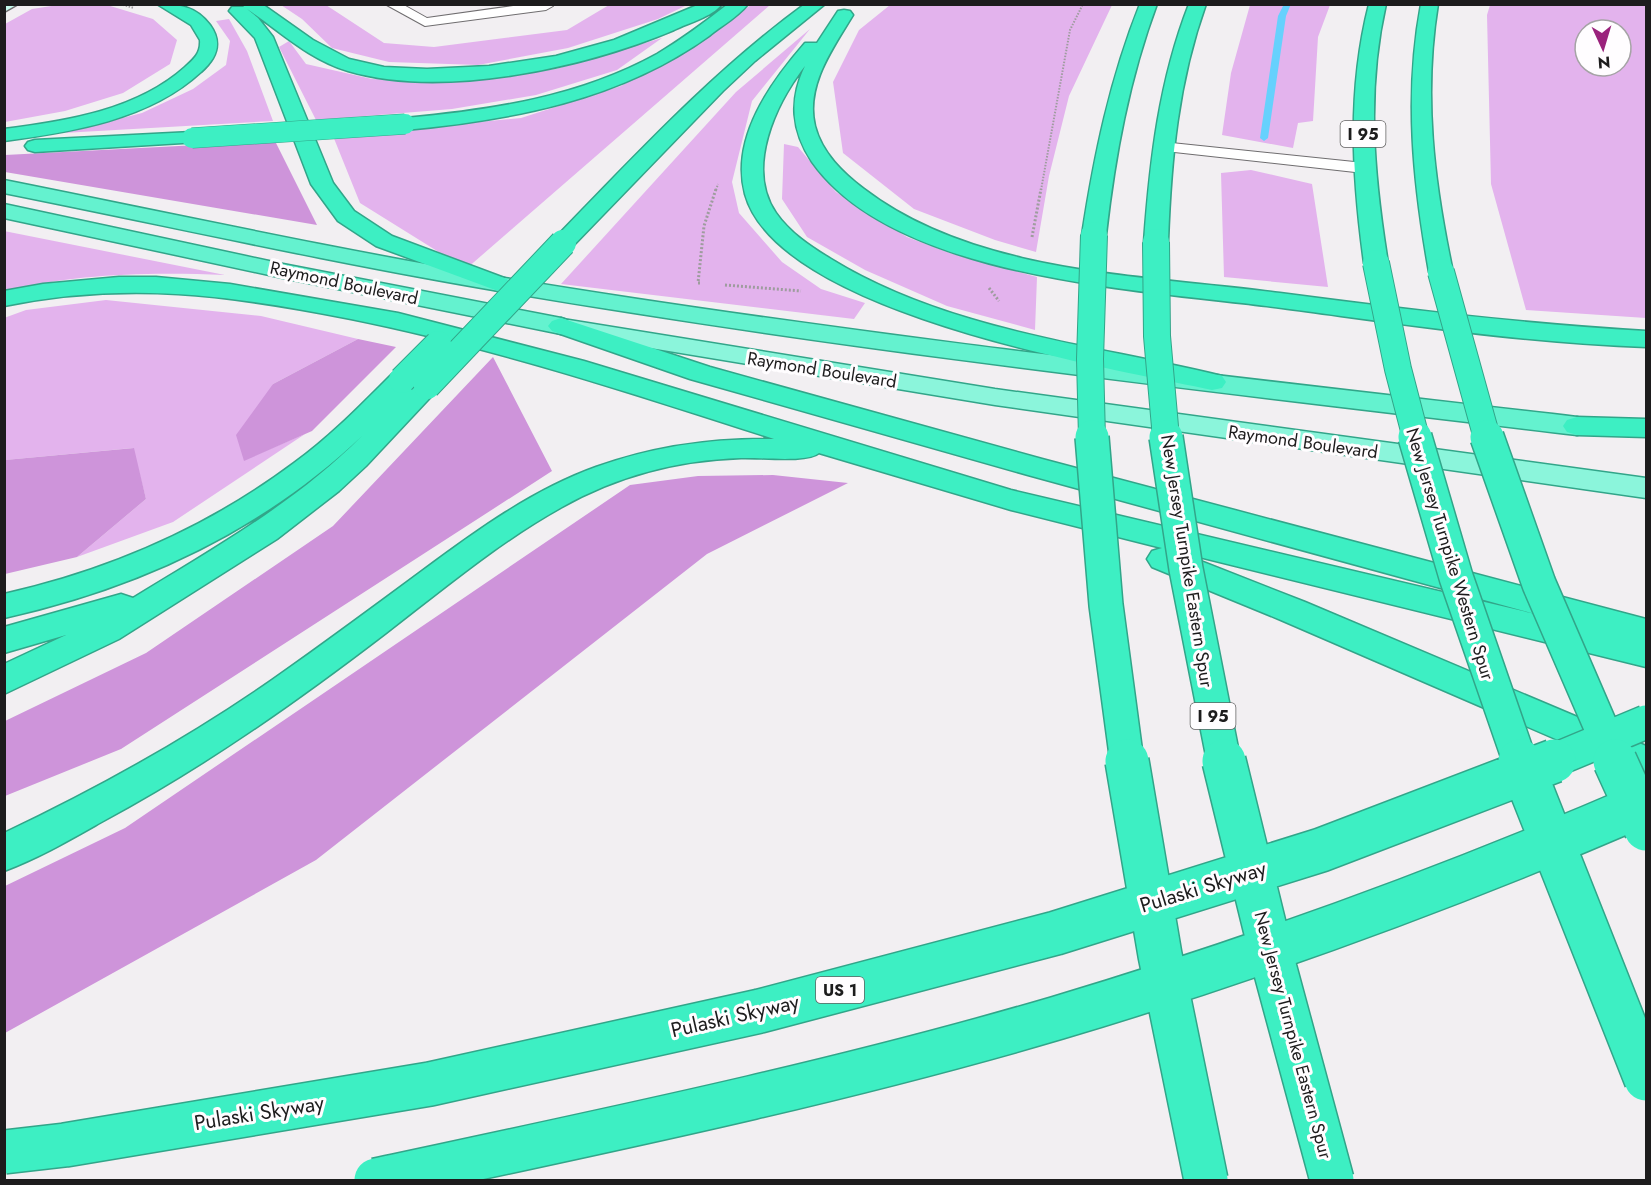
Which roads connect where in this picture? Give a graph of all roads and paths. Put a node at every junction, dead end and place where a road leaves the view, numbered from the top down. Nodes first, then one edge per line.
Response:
1 (10, 4) edge
2 (120, 4) edge
3 (165, 4) edge
4 (229, 4) edge
5 (250, 4) edge
6 (391, 4) edge
7 (714, 4) edge
8 (740, 4) edge
9 (789, 4) edge
10 (817, 4) edge
11 (1083, 4) edge
12 (1149, 4) edge
13 (1198, 4) edge
14 (1215, 4) edge
15 (1378, 4) edge
16 (1430, 4) edge
17 (546, 5) edge
18 (4, 7) edge
19 (141, 9) dead end
20 (850, 10) edge
21 (1357, 25) dead end
22 (1186, 32) junction
23 (1366, 57) junction
24 (4, 135) edge
25 (4, 146) edge
26 (1162, 147) junction
27 (1364, 168) junction
28 (4, 186) edge
29 (4, 211) edge
30 (550, 238) junction
31 (948, 242) junction
32 (1027, 264) junction
33 (498, 284) junction
34 (4, 299) edge
35 (561, 326) junction
36 (1647, 339) edge
37 (1038, 344) junction
38 (1212, 382) junction
39 (414, 383) junction
40 (1577, 426) junction
41 (1647, 428) edge
42 (1647, 434) edge
43 (854, 452) junction
44 (1647, 488) edge
45 (1010, 500) junction
46 (196, 575) junction
47 (4, 606) edge
48 (1647, 632) edge
49 (4, 640) edge
50 (1647, 654) edge
51 (4, 680) edge
52 (1644, 752) edge
53 (1647, 802) edge
54 (1647, 829) edge
55 (4, 853) edge
56 (1647, 1079) edge
57 (4, 1152) edge
58 (376, 1180) edge
59 (1206, 1180) edge
60 (1332, 1180) edge

1 - 18 main road
2 - 19 path
3 - 24 highway
4 - 33 highway
5 - 7 highway
6 - 17 lane
8 - 25 highway, bridge
9 - 30 highway
10 - 30 highway
11 - 32 path
12 - 59 highway, bridge
13 - 22 highway, New Jersey Turnpike Eastern Spur / I 95
14 - 22 highway
15 - 23 highway, New Jersey Turnpike Western Spur / I 95
16 - 54 highway, bridge
20 - 31 highway
20 - 37 highway
21 - 23 highway
22 - 26 highway, New Jersey Turnpike Eastern Spur / I 95
23 - 27 highway, New Jersey Turnpike Western Spur / I 95
26 - 27 lane
26 - 60 highway, New Jersey Turnpike Eastern Spur / I 95, bridge
27 - 56 highway, New Jersey Turnpike Western Spur / I 95, bridge
28 - 33 highway, Raymond Boulevard
29 - 35 highway, Raymond Boulevard
30 - 39 highway, bridge
31 - 32 highway
31 - 37 path
32 - 36 highway
33 - 38 highway, Raymond Boulevard
34 - 43 highway
35 - 44 main road, Raymond Boulevard
35 - 48 highway
37 - 38 highway
38 - 40 highway, Raymond Boulevard
39 - 46 highway
39 - 47 highway
40 - 41 highway
40 - 42 main road, Raymond Boulevard
43 - 45 highway
43 - 55 highway
45 - 50 highway
45 - 52 highway
46 - 49 highway
46 - 51 highway
52 - 57 highway, Pulaski Skyway / US 1, bridge
53 - 58 highway, bridge

